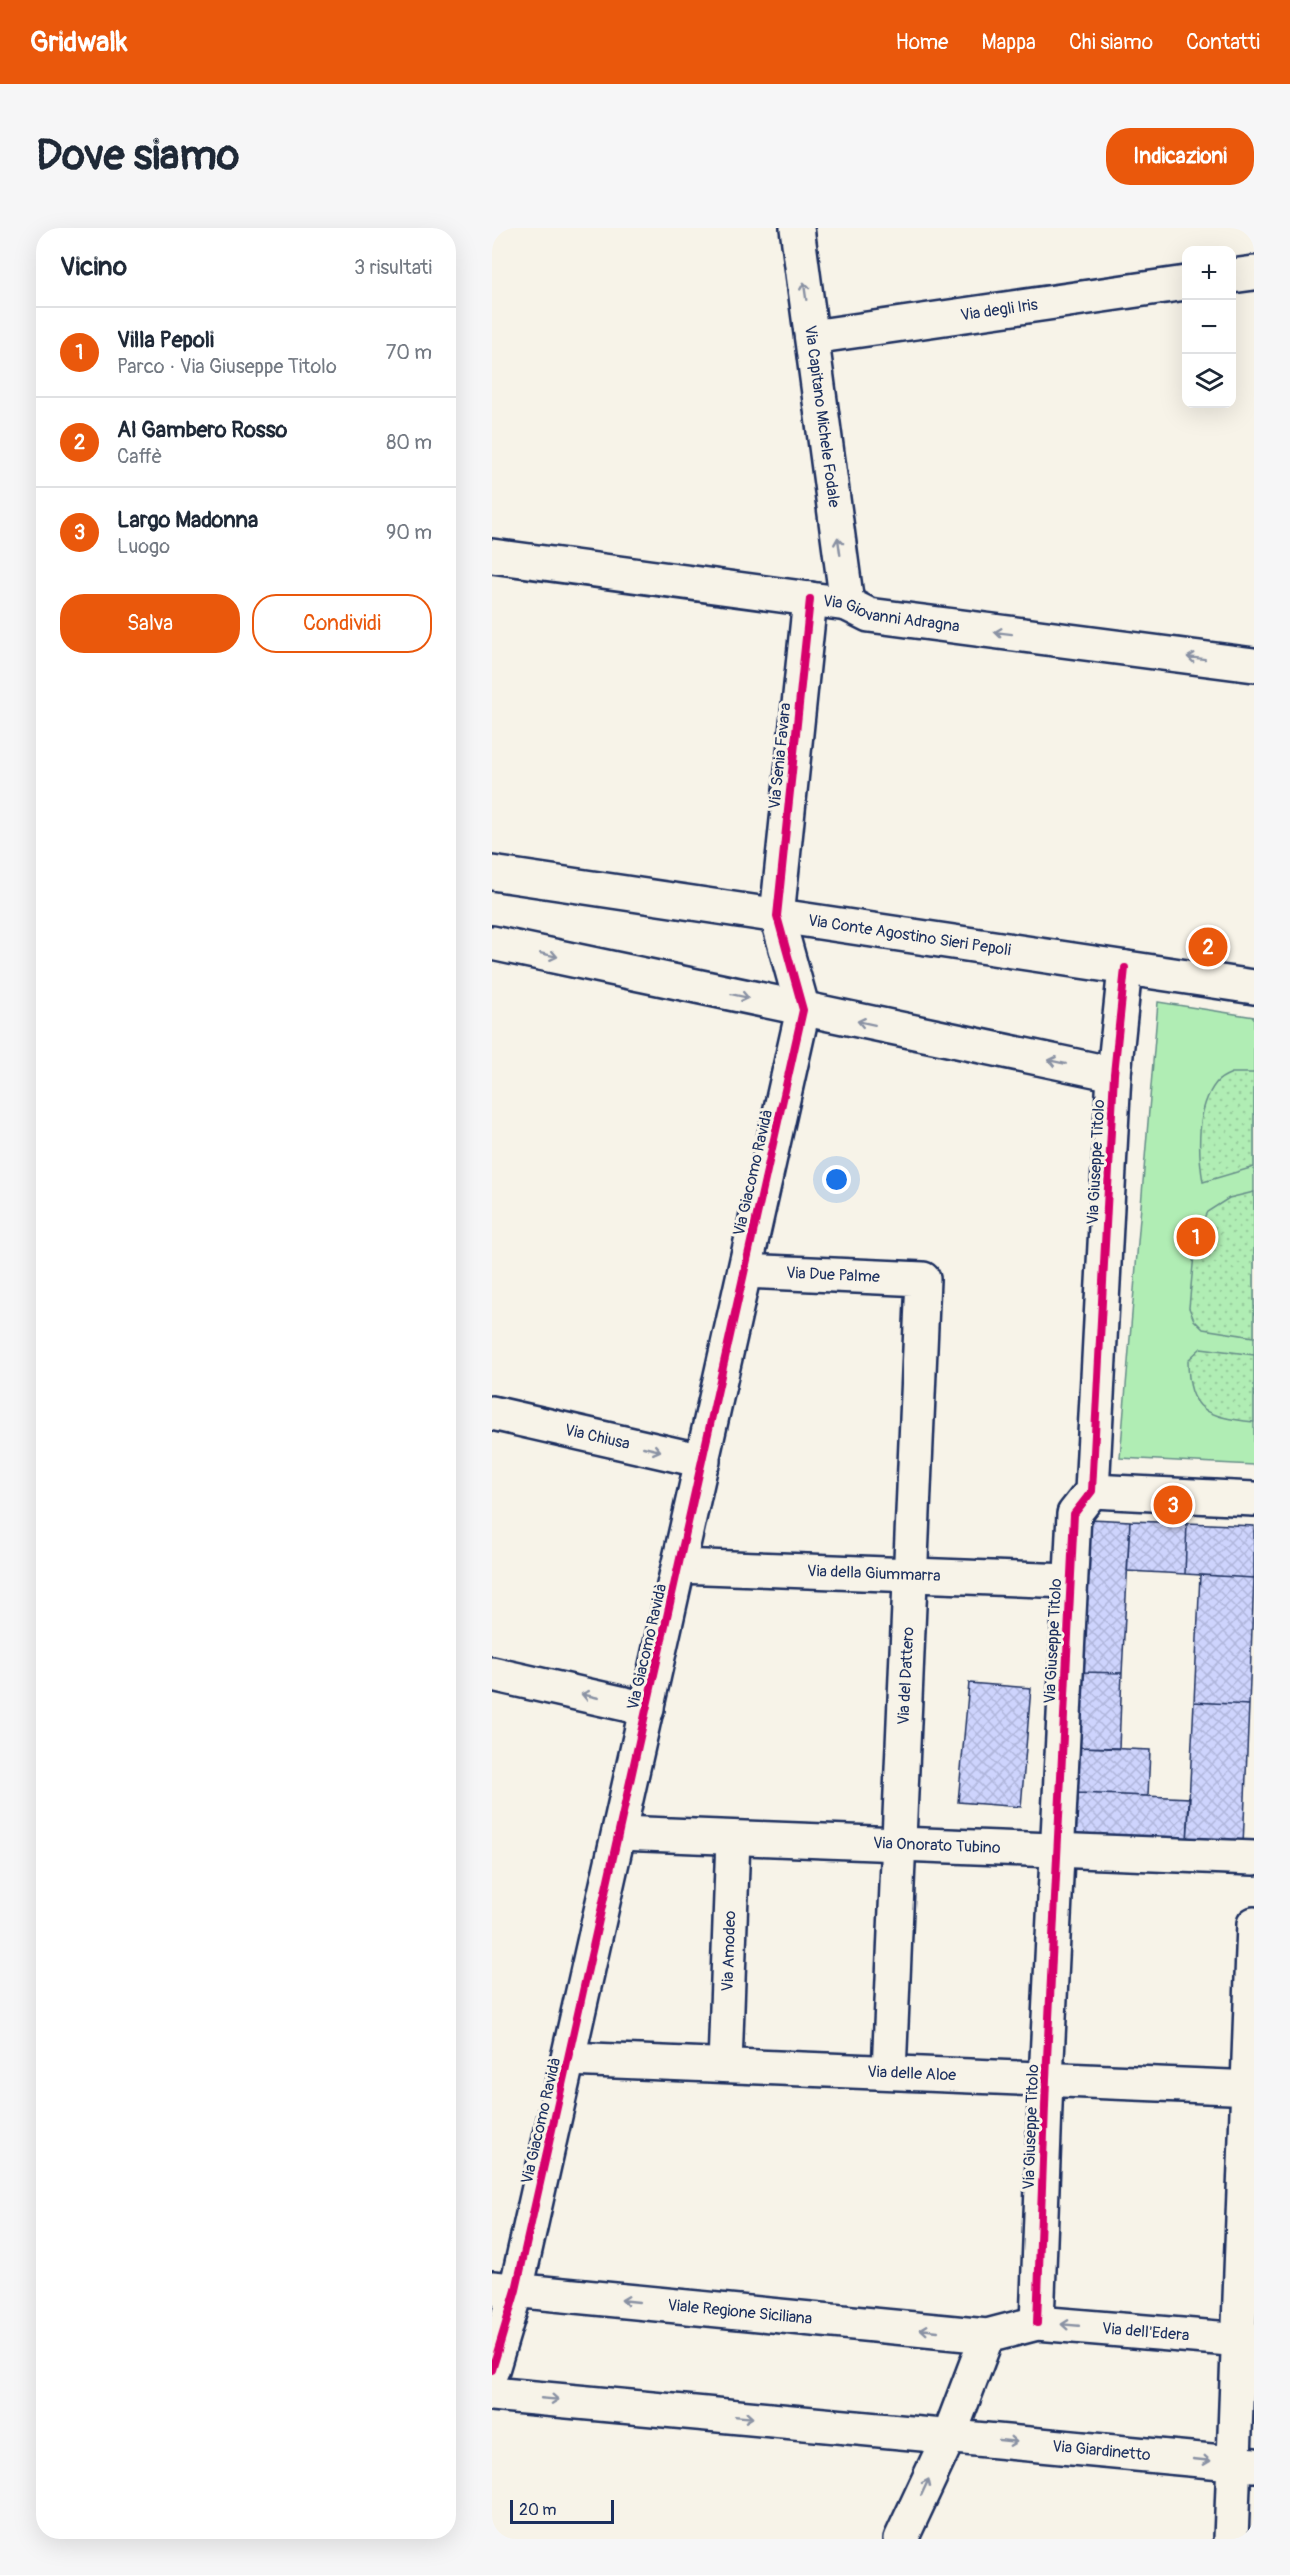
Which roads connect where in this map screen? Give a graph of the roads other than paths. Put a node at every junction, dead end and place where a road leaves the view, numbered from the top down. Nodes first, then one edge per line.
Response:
1 (797, 228) edge
2 (1254, 273) edge
3 (1236, 275) edge
4 (1182, 284) edge
5 (812, 337) junction
6 (492, 556) edge
7 (810, 599) junction
8 (847, 604) junction
9 (1254, 665) edge
10 (492, 873) edge
11 (777, 916) junction
12 (492, 943) edge
13 (1125, 968) junction
14 (1254, 987) edge
15 (803, 1010) junction
16 (1114, 1074) junction
17 (745, 1271) junction
18 (923, 1279) joint
19 (492, 1413) edge
20 (703, 1461) junction
21 (1092, 1491) junction
22 (1254, 1498) edge
23 (679, 1566) junction
24 (911, 1574) junction
25 (1070, 1581) junction
26 (492, 1674) edge
27 (647, 1709) junction
28 (619, 1833) junction
29 (733, 1838) junction
30 (899, 1844) junction
31 (1057, 1850) junction
32 (1254, 1858) edge
33 (1254, 1924) edge
34 (568, 2059) junction
35 (725, 2066) junction
36 (889, 2072) junction
37 (1046, 2079) junction
38 (1251, 2088) edge
39 (504, 2289) edge
40 (1037, 2323) junction
41 (987, 2336) junction
42 (1247, 2340) edge
43 (492, 2370) edge
44 (492, 2394) edge
45 (949, 2436) junction
46 (1244, 2464) edge
47 (901, 2539) edge
48 (1231, 2539) edge

5 -> 1 street, Via Capitano Michele Fodale
2 - 3 street
4 - 5 street, Via degli Iris
8 -> 5 street, Via Capitano Michele Fodale
6 - 7 street, Via Giovanni Adragna
7 - 8 street, Via Giovanni Adragna
7 - 11 street, Via Senia Favara
9 -> 8 street, Via Giovanni Adragna
10 - 11 street, Via Conte Agostino Sieri Pepoli
11 - 13 street, Via Conte Agostino Sieri Pepoli
11 - 15 street
12 -> 15 street
13 - 14 street, Via Conte Agostino Sieri Pepoli
13 - 16 street, Via Giuseppe Titolo
16 -> 15 street
15 - 17 street, Via Giacomo Ravidà
16 - 21 street, Via Giuseppe Titolo
17 - 18 street, Via Due Palme
17 - 20 street, Via Giacomo Ravidà
18 - 24 street, Via del Dattero
19 -> 20 street, Via Chiusa
20 - 23 street, Via Giacomo Ravidà
21 - 22 street
21 - 25 street, Via Giuseppe Titolo
23 - 24 street, Via della Giummarra
23 - 27 street, Via Giacomo Ravidà
24 - 25 street, Via della Giummarra
24 - 30 street, Via del Dattero
25 - 31 street, Via Giuseppe Titolo
27 -> 26 street
27 - 28 street, Via Giacomo Ravidà
28 - 29 street, Via Onorato Tubino
28 - 34 street, Via Giacomo Ravidà
29 - 30 street, Via Onorato Tubino
29 - 35 street, Via Amodeo
30 - 31 street, Via Onorato Tubino
30 - 36 street, Via del Dattero
31 - 32 street, Via Onorato Tubino
31 - 37 street, Via Giuseppe Titolo
33 - 38 street
34 - 35 street, Via delle Aloe
34 - 39 street, Via Giacomo Ravidà
35 - 36 street, Via delle Aloe
36 - 37 street, Via delle Aloe
37 - 38 street, Via delle Aloe
37 - 40 street, Via Giuseppe Titolo
38 - 42 street
41 -> 39 street, Viale Regione Siciliana
39 - 43 street, Via Giacomo Ravidà
40 - 41 street, Via dell'Edera
42 -> 40 street, Via dell'Edera
41 - 45 street
42 - 46 street
44 -> 45 street
45 -> 46 street, Via Giardinetto
47 -> 45 street
46 - 48 street

